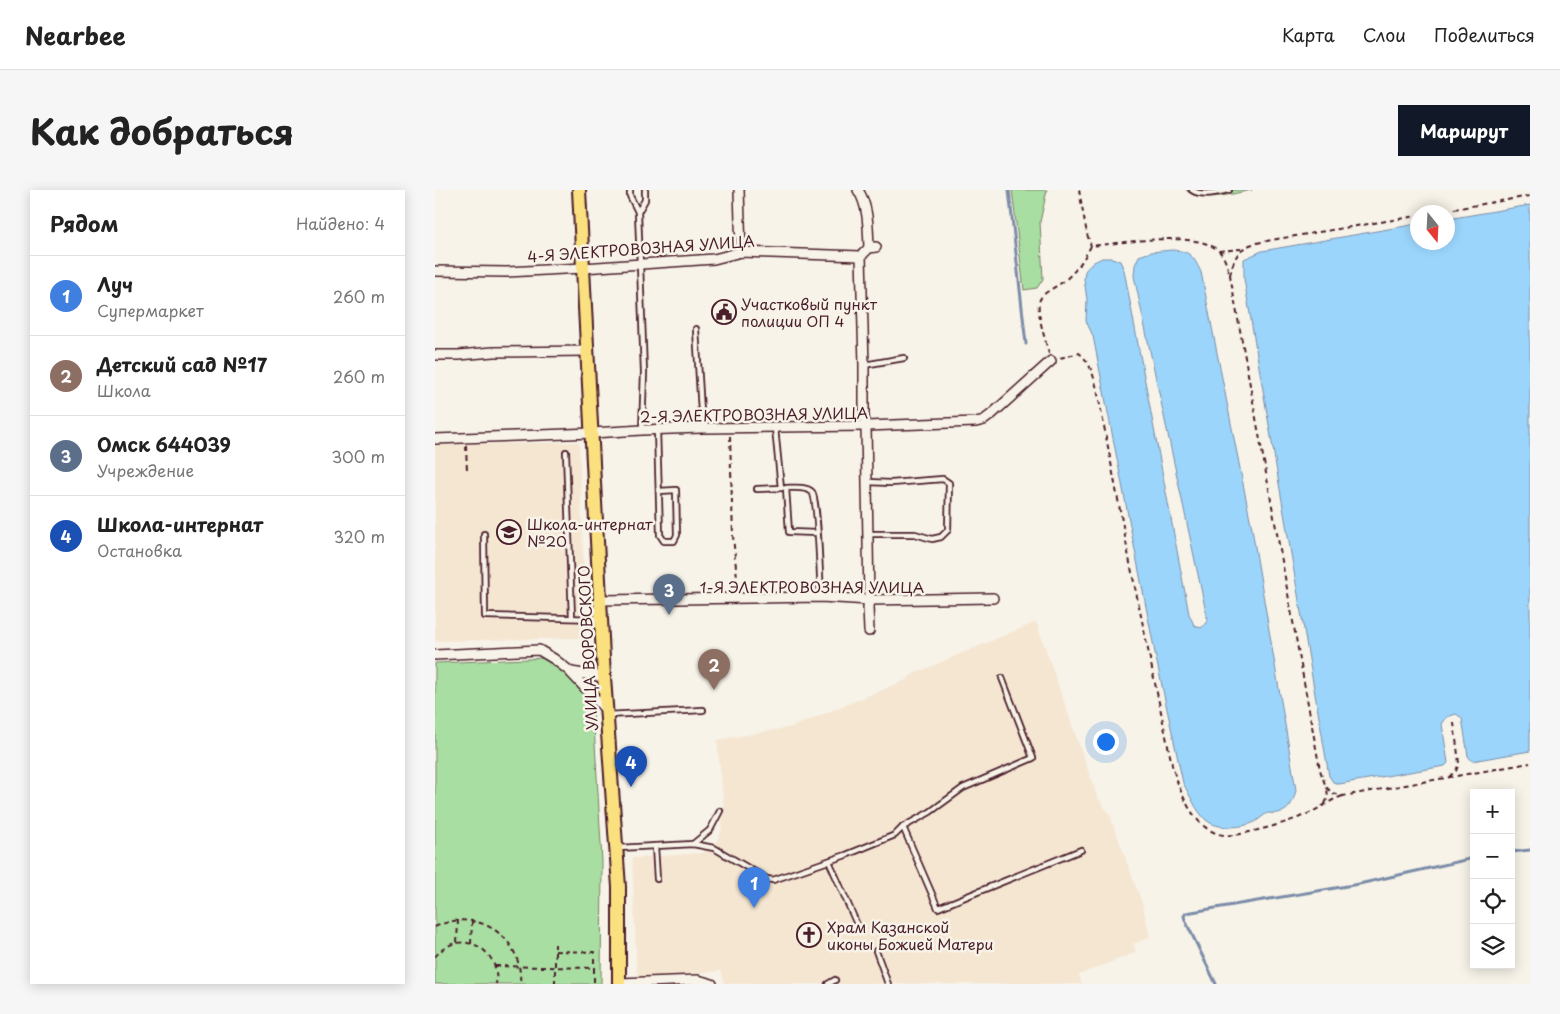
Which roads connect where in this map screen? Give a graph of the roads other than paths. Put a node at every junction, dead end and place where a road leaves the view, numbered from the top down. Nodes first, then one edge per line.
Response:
1 (579, 190) edge
2 (630, 190) edge
3 (645, 190) edge
4 (739, 190) edge
5 (858, 190) edge
6 (1192, 190) edge
7 (1229, 190) edge
8 (638, 212) junction
9 (741, 252) junction
10 (861, 256) junction
11 (641, 264) junction
12 (583, 268) junction
13 (435, 272) edge
14 (697, 328) dead end
15 (588, 351) junction
16 (435, 355) edge
17 (904, 358) dead end
18 (1051, 361) road end
19 (864, 365) junction
20 (775, 426) junction
21 (866, 426) junction
22 (702, 428) junction
23 (657, 429) junction
24 (642, 430) junction
25 (592, 434) junction
26 (435, 439) edge
27 (566, 452) dead end
28 (867, 482) junction
29 (783, 488) junction
30 (757, 489) dead end
31 (659, 491) junction
32 (817, 533) junction
33 (485, 534) dead end
34 (868, 534) junction
35 (821, 597) junction
36 (993, 598) dead end
37 (601, 600) junction
38 (869, 600) junction
39 (572, 618) junction
40 (601, 619) junction
41 (869, 631) dead end
42 (435, 655) edge
43 (571, 672) junction
44 (604, 677) junction
45 (1002, 678) dead end
46 (703, 710) dead end
47 (607, 712) junction
48 (720, 811) dead end
49 (903, 828) junction
50 (693, 844) junction
51 (655, 846) junction
52 (616, 848) junction
53 (1081, 850) dead end
54 (829, 861) junction
55 (657, 879) dead end
56 (859, 929) dead end
57 (876, 951) dead end
58 (835, 980) dead end
59 (619, 984) edge
60 (712, 984) edge
61 (828, 984) edge
62 (888, 984) edge

1 - 12 main road, УЛИЦА ВОРОВСКОГО
2 - 8 lane
3 - 8 lane
4 - 9 street
5 - 10 street
6 - 7 lane
8 - 11 lane
9 - 10 street, 4-Я ЭЛЕКТРОВОЗНАЯ УЛИЦА
9 - 11 street, 4-Я ЭЛЕКТРОВОЗНАЯ УЛИЦА
10 - 19 street
11 - 12 street, 4-Я ЭЛЕКТРОВОЗНАЯ УЛИЦА
11 - 24 lane
12 - 13 street, 4-Я ЭЛЕКТРОВОЗНАЯ УЛИЦА
12 - 15 main road, УЛИЦА ВОРОВСКОГО
14 - 22 lane
15 - 16 street
15 - 25 main road, УЛИЦА ВОРОВСКОГО
17 - 19 lane
18 - 21 street, 2-Я ЭЛЕКТРОВОЗНАЯ УЛИЦА
19 - 21 street
20 - 21 street, 2-Я ЭЛЕКТРОВОЗНАЯ УЛИЦА
20 - 22 street, 2-Я ЭЛЕКТРОВОЗНАЯ УЛИЦА
20 - 29 lane
21 - 28 street
22 - 23 street, 2-Я ЭЛЕКТРОВОЗНАЯ УЛИЦА
23 - 24 street, 2-Я ЭЛЕКТРОВОЗНАЯ УЛИЦА
23 - 31 lane
24 - 25 street, 2-Я ЭЛЕКТРОВОЗНАЯ УЛИЦА
25 - 26 street, 2-Я ЭЛЕКТРОВОЗНАЯ УЛИЦА
25 - 37 main road, УЛИЦА ВОРОВСКОГО
27 - 39 lane
28 - 34 street
28 - 34 lane
29 - 30 lane
29 - 32 lane
29 - 32 lane
31 - 31 lane
32 - 35 lane
33 - 39 lane
34 - 38 street
35 - 37 street, 1-Я ЭЛЕКТРОВОЗНАЯ УЛИЦА
35 - 38 street, 1-Я ЭЛЕКТРОВОЗНАЯ УЛИЦА
36 - 38 street, 1-Я ЭЛЕКТРОВОЗНАЯ УЛИЦА
37 - 40 main road, УЛИЦА ВОРОВСКОГО
38 - 41 street
39 - 40 lane
40 - 44 main road, УЛИЦА ВОРОВСКОГО
42 - 43 street
43 - 44 street
43 - 47 street
44 - 47 main road, УЛИЦА ВОРОВСКОГО
45 - 49 lane
46 - 47 lane
47 - 52 main road, УЛИЦА ВОРОВСКОГО
48 - 50 lane
49 - 53 lane
49 - 54 lane
50 - 51 lane
50 - 54 lane
51 - 52 lane
51 - 55 lane
52 - 59 main road, УЛИЦА ВОРОВСКОГО
54 - 56 lane
57 - 62 lane
58 - 61 lane
59 - 60 street

